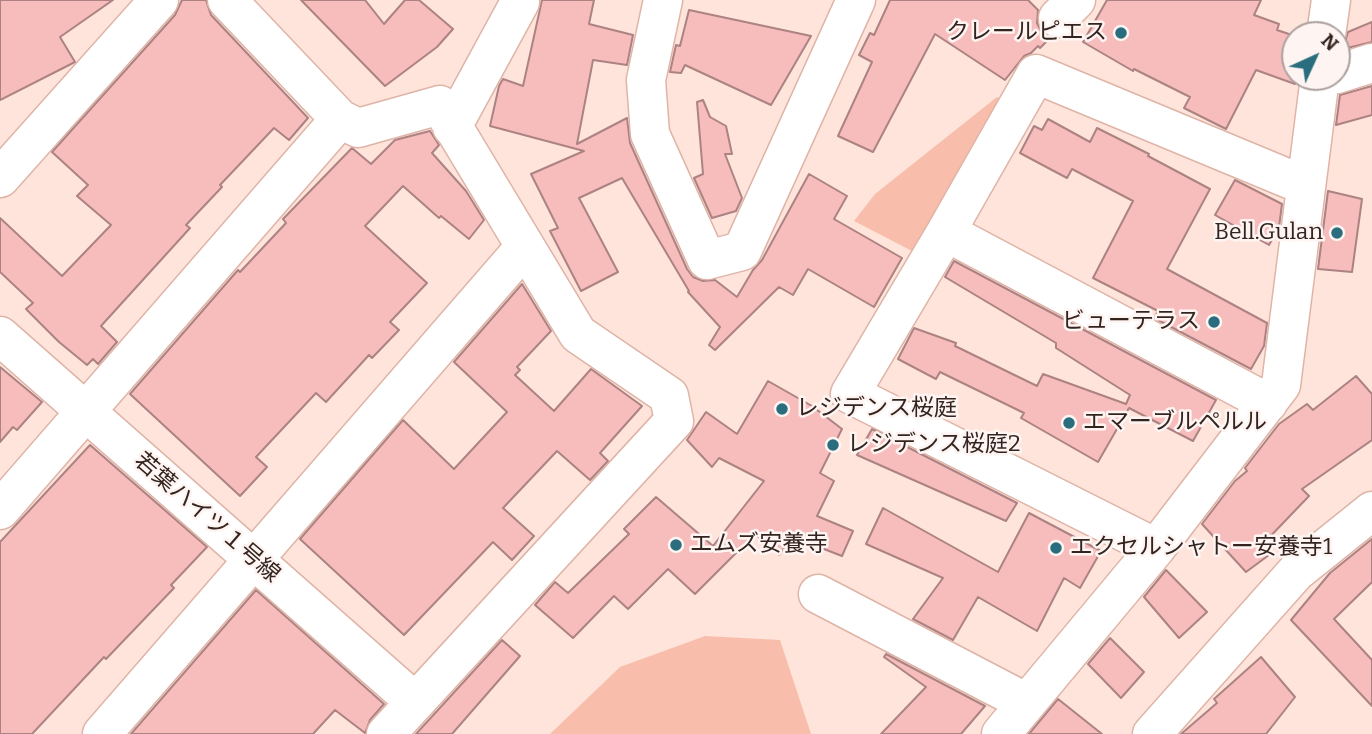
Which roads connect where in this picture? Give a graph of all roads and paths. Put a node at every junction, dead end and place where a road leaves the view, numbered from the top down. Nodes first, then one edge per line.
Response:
1 (159, 0) edge
2 (228, 0) edge
3 (663, 0) edge
4 (856, 0) edge
5 (509, 1) edge
6 (1372, 63) edge
7 (1351, 69) edge
8 (1323, 91) edge
9 (446, 116) junction
10 (340, 119) junction
11 (0, 178) edge
12 (1306, 186) junction
13 (946, 232) junction
14 (524, 248) junction
15 (0, 336) edge
16 (1268, 403) junction
17 (86, 411) junction
18 (0, 510) edge
19 (1372, 511) edge
20 (1156, 548) junction
21 (254, 559) junction
22 (818, 594) dead end
23 (414, 701) junction
24 (1027, 703) junction
25 (102, 734) edge
26 (386, 734) edge
27 (1001, 734) edge
28 (1152, 734) edge

1 - 11 street
2 - 10 street
3 - 4 street
5 - 9 street
6 - 7 street
8 - 12 street
9 - 10 street
9 - 14 street
10 - 17 street
12 - 13 street
12 - 16 street
13 - 16 street
13 - 20 street
14 - 21 street
14 - 23 street
15 - 17 street, 若葉ハイツ１号線
16 - 20 street
17 - 18 street
17 - 21 street, 若葉ハイツ１号線
19 - 28 street
20 - 24 street
21 - 23 street, 若葉ハイツ１号線
21 - 25 street
22 - 24 street
23 - 26 street
24 - 27 street

